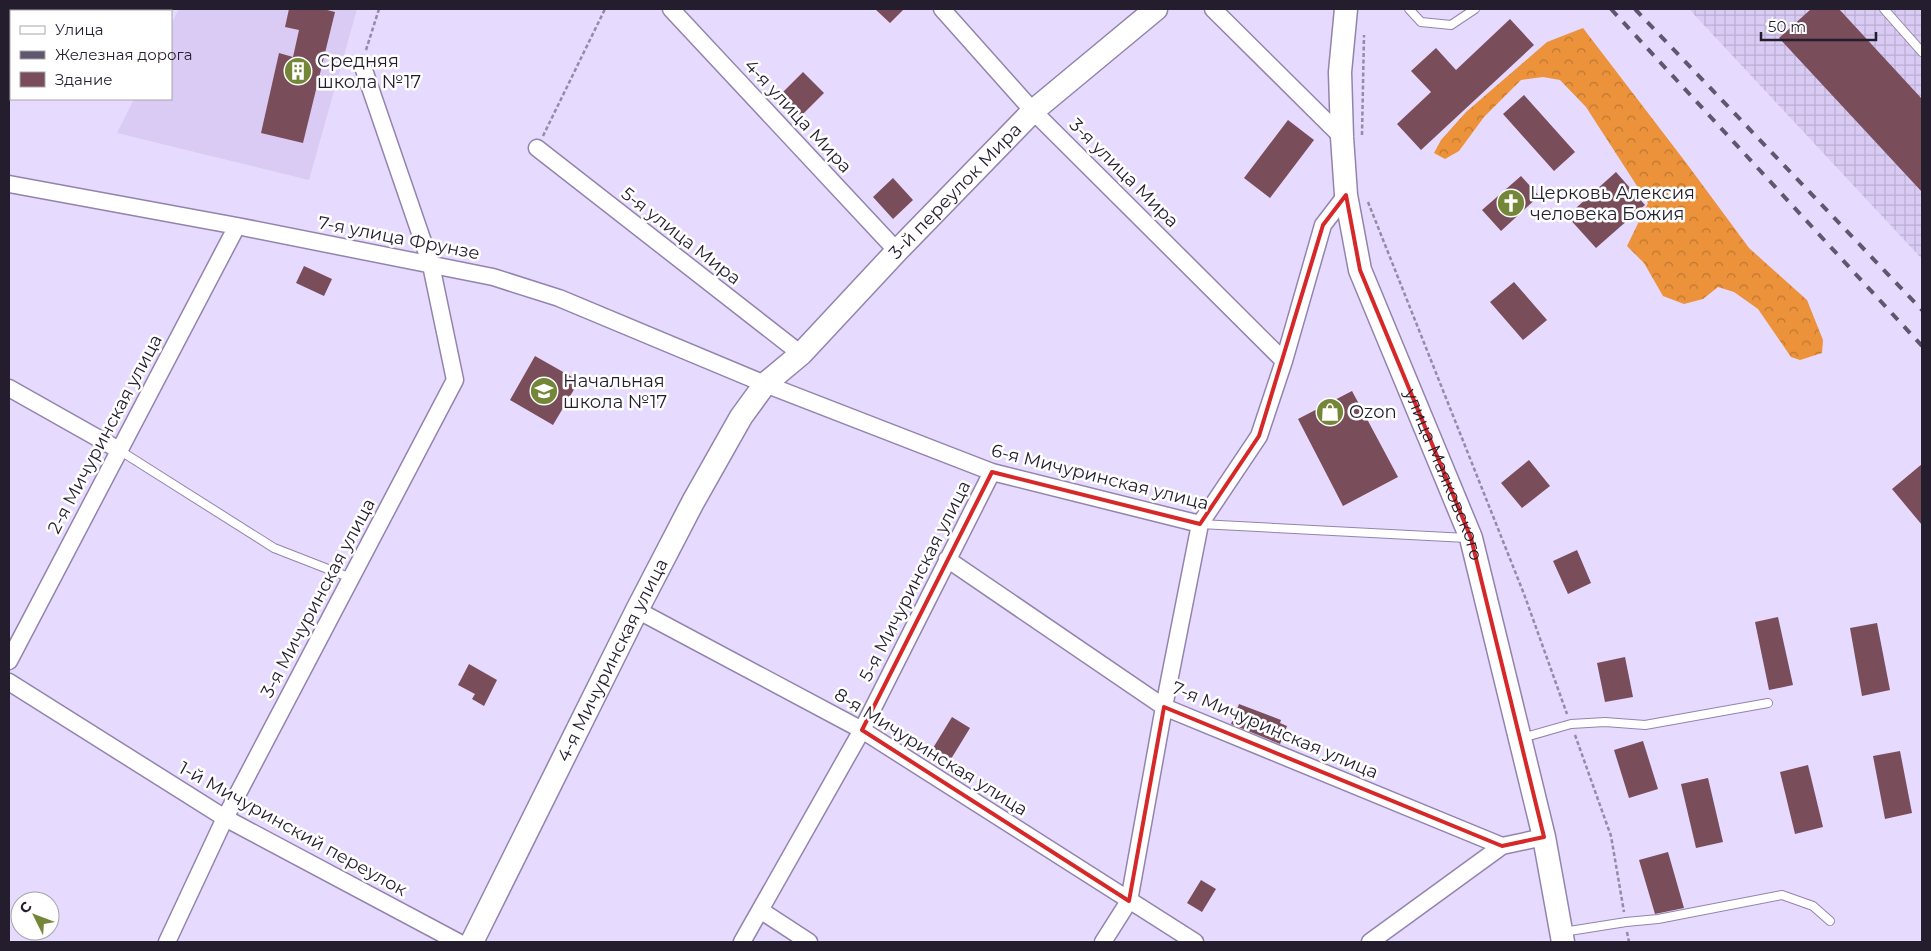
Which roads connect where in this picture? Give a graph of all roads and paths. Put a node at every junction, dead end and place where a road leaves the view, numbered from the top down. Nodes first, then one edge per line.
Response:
1 (379, 9) edge
2 (605, 9) edge
3 (671, 9) edge
4 (942, 9) edge
5 (1156, 9) edge
6 (1213, 9) edge
7 (1346, 9) edge
8 (1409, 9) edge
9 (1475, 9) edge
10 (1884, 9) edge
11 (1364, 28) dead end
12 (1922, 52) edge
13 (362, 64) joint
14 (1033, 111) junction
15 (1352, 137) junction
16 (537, 148) joint
17 (9, 184) edge
18 (1355, 195) junction
19 (238, 226) junction
20 (897, 251) junction
21 (431, 265) junction
22 (801, 354) junction
23 (1284, 361) junction
24 (765, 384) junction
25 (9, 388) edge
26 (120, 450) junction
27 (992, 472) junction
28 (1200, 524) junction
29 (1472, 538) junction
30 (948, 559) junction
31 (351, 578) junction
32 (637, 610) junction
33 (9, 661) edge
34 (9, 682) edge
35 (1768, 703) dead end
36 (1164, 707) junction
37 (1570, 724) junction
38 (862, 730) junction
39 (1520, 738) junction
40 (225, 818) junction
41 (1544, 837) junction
42 (1502, 846) junction
43 (1129, 901) junction
44 (760, 910) junction
45 (1830, 921) dead end
46 (1626, 922) junction
47 (1562, 937) edge
48 (167, 942) edge
49 (458, 942) edge
50 (472, 942) edge
51 (742, 942) edge
52 (809, 942) edge
53 (1103, 942) edge
54 (1195, 942) edge
55 (1370, 942) edge
56 (1629, 942) edge

1 - 13 path
2 - 16 path
3 - 20 street, 4-я улица Мира
4 - 14 street, 3-я улица Мира
5 - 14 street, 3-й переулок Мира
6 - 15 street
7 - 15 street, улица Маяковского
8 - 9 lane
10 - 12 lane
11 - 15 path
13 - 21 street, 3-я Мичуринская улица
14 - 20 street, 3-й переулок Мира
14 - 23 street, 3-я улица Мира
15 - 18 street, улица Маяковского
16 - 22 street, 5-я улица Мира
17 - 19 street, 7-я улица Фрунзе
18 - 23 street
18 - 29 street, улица Маяковского
18 - 37 path
19 - 21 street, 7-я улица Фрунзе
19 - 26 street, 2-я Мичуринская улица
20 - 22 street, 3-й переулок Мира
21 - 24 street, 7-я улица Фрунзе
21 - 31 street, 3-я Мичуринская улица
22 - 24 street, 3-й переулок Мира
23 - 28 street
24 - 27 street, 6-я Мичуринская улица
24 - 32 street, 4-я Мичуринская улица
25 - 26 street
26 - 31 lane
26 - 33 street, 2-я Мичуринская улица
27 - 28 street, 6-я Мичуринская улица
27 - 30 street, 5-я Мичуринская улица
28 - 29 lane, 6-я Мичуринская улица
28 - 36 street
29 - 39 street, улица Маяковского
30 - 36 street, 7-я Мичуринская улица
30 - 38 street, 5-я Мичуринская улица
31 - 40 street, 3-я Мичуринская улица
32 - 38 street, 8-я Мичуринская улица
32 - 50 street, 4-я Мичуринская улица
34 - 40 street, 1-й Мичуринский переулок
35 - 37 lane
36 - 42 street, 7-я Мичуринская улица
36 - 43 street
37 - 39 lane
37 - 46 path
38 - 43 street, 8-я Мичуринская улица
38 - 44 street, 5-я Мичуринская улица
39 - 41 street, улица Маяковского
40 - 48 street, 3-я Мичуринская улица
40 - 49 street, 1-й Мичуринский переулок
41 - 42 street
41 - 47 street, улица Маяковского
42 - 55 street
43 - 53 street
43 - 54 street, 8-я Мичуринская улица
44 - 51 street, 5-я Мичуринская улица
44 - 52 street
45 - 46 lane
46 - 47 lane
46 - 56 path

